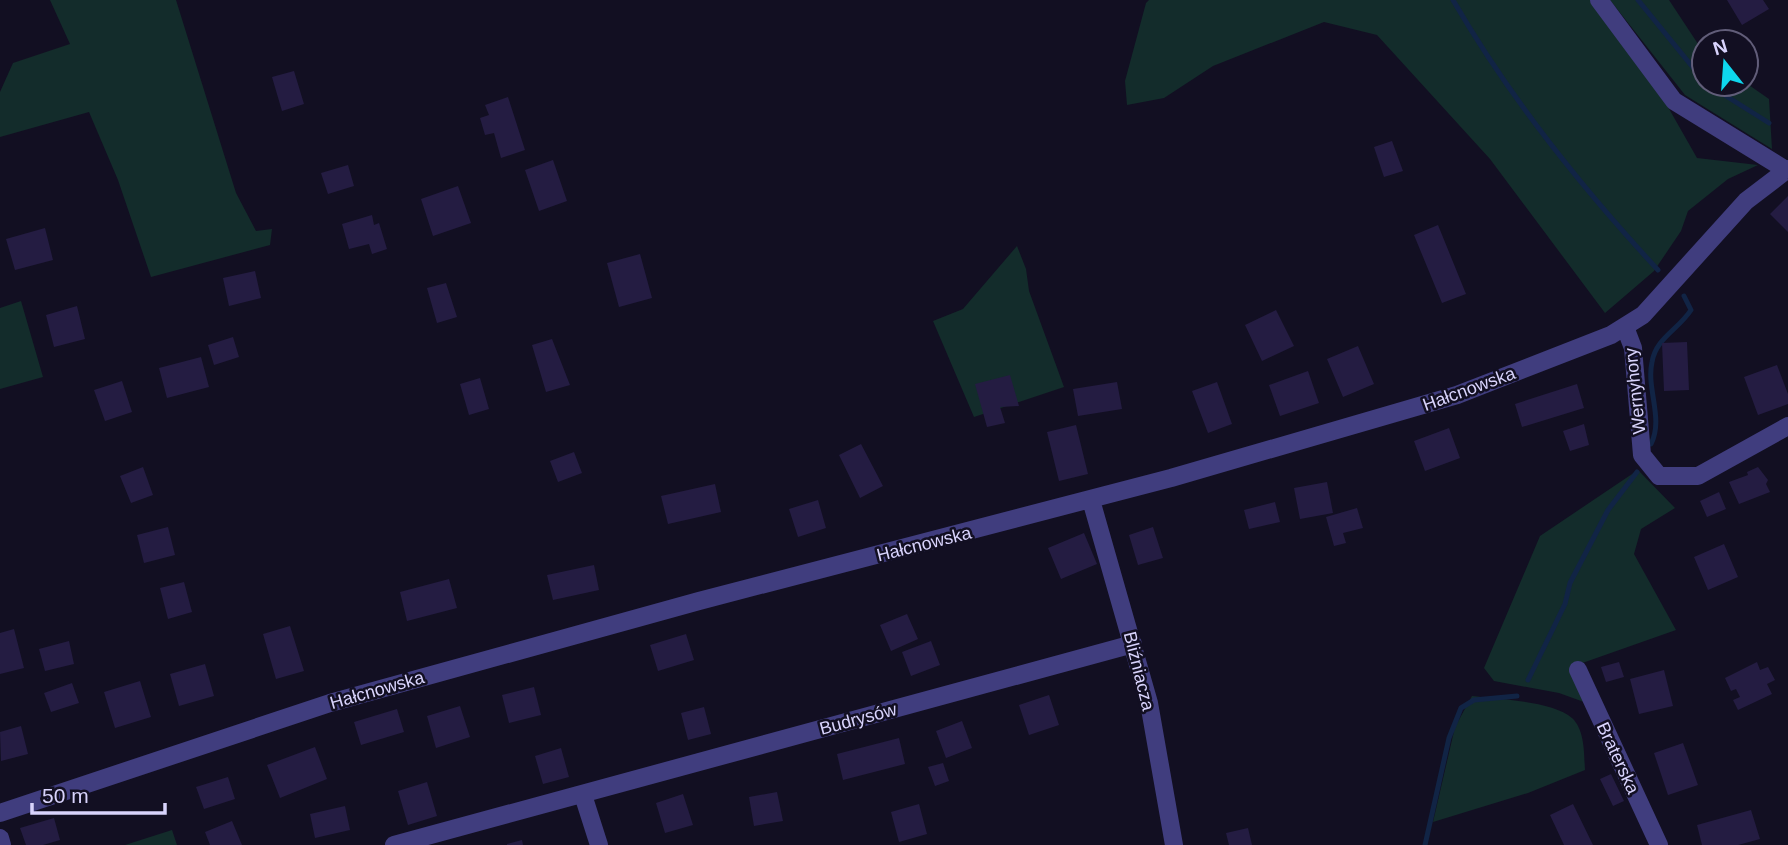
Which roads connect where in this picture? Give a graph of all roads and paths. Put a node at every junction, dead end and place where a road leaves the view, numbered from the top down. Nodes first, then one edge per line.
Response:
1 (1599, 0) edge
2 (1787, 169) edge
3 (1625, 327) junction
4 (1788, 426) edge
5 (1091, 500) junction
6 (1133, 644) junction
7 (1578, 670) dead end
8 (583, 795) junction
9 (0, 813) edge
10 (0, 838) edge
11 (405, 844) edge
12 (2, 845) edge
13 (599, 845) edge
14 (1174, 845) edge
15 (1659, 845) edge

1 - 2 street
2 - 3 street, Hałcnowska
3 - 4 street, Wernyhory
3 - 5 street, Hałcnowska
5 - 6 street, Bliźniacza
5 - 9 street, Hałcnowska
6 - 8 street, Budrysów
6 - 14 street, Bliźniacza
7 - 15 street, Braterska
8 - 11 street, Budrysów
8 - 13 street
10 - 12 street

